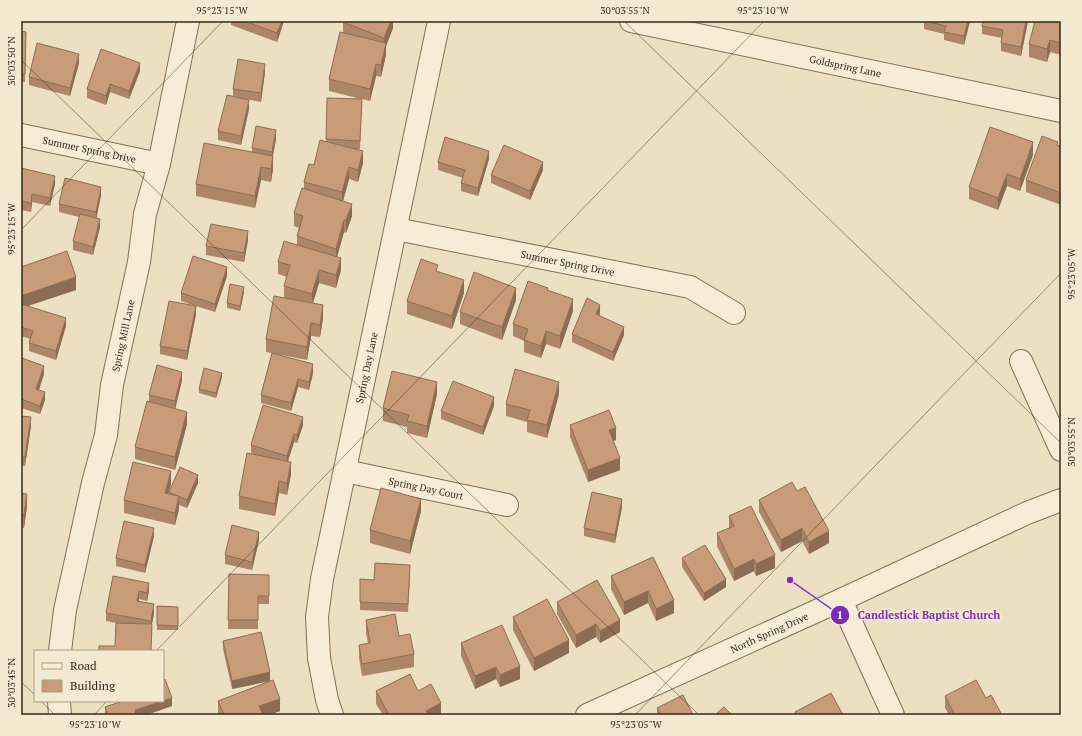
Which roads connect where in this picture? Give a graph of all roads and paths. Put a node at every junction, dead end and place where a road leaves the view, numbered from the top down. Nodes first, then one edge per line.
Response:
1 (188, 21) edge
2 (440, 21) edge
3 (630, 21) edge
4 (1061, 111) edge
5 (21, 135) edge
6 (159, 164) junction
7 (396, 228) junction
8 (734, 313) dead end
9 (1021, 361) dead end
10 (1061, 450) edge
11 (346, 470) junction
12 (1061, 500) edge
13 (507, 505) dead end
14 (841, 600) junction
15 (60, 650) edge
16 (59, 702) edge
17 (611, 710) edge
18 (60, 715) edge
19 (332, 715) edge
20 (587, 715) edge
21 (893, 715) edge

1 - 6 street, Spring Mill Lane
2 - 7 street, Spring Day Lane
3 - 4 street, Goldspring Lane
5 - 6 street, Summer Spring Drive
6 - 15 street, Spring Mill Lane
7 - 8 street, Summer Spring Drive
7 - 11 street, Spring Day Lane
9 - 10 street
11 - 13 street, Spring Day Court
11 - 19 street, Spring Day Lane
12 - 14 street, North Spring Drive
14 - 17 street, North Spring Drive
14 - 21 street
16 - 18 street
17 - 20 street, North Spring Drive

